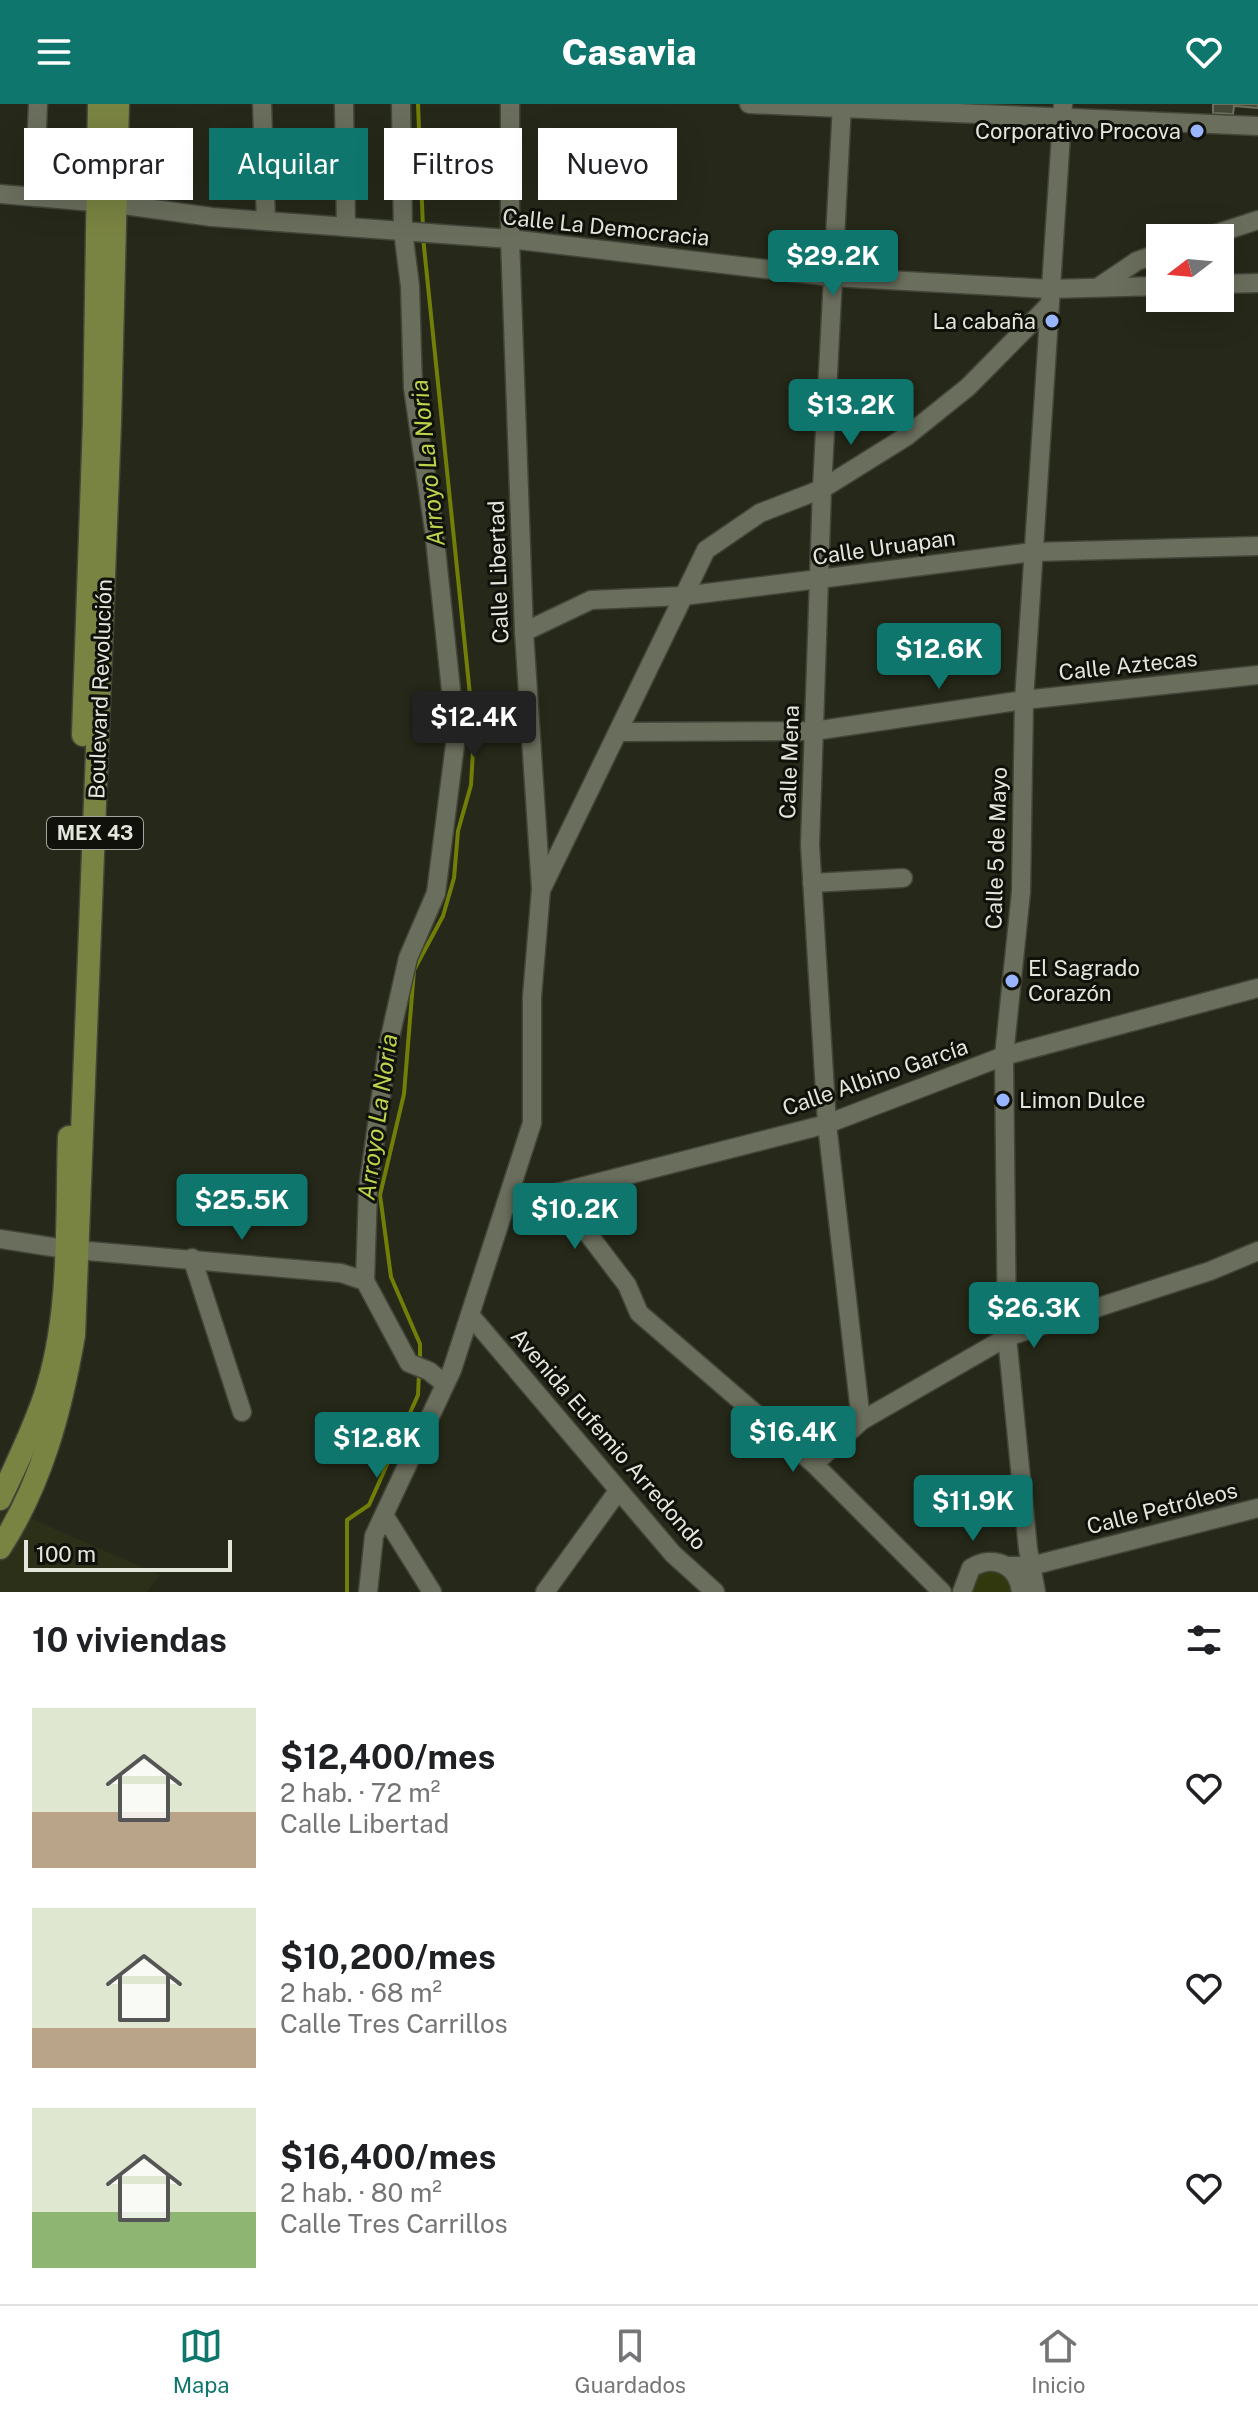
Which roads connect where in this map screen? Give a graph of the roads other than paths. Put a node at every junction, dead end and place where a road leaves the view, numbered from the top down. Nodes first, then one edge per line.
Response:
1 (38, 104) edge
2 (99, 104) edge
3 (118, 104) edge
4 (262, 104) edge
5 (344, 104) edge
6 (401, 104) edge
7 (510, 104) edge
8 (749, 104) edge
9 (842, 105) edge
10 (1062, 110) edge
11 (1258, 126) edge
12 (37, 128) edge
13 (0, 194) edge
14 (24, 196) edge
15 (70, 200) edge
16 (106, 203) junction
17 (1258, 220) edge
18 (266, 221) junction
19 (346, 227) junction
20 (1234, 228) edge
21 (408, 232) junction
22 (510, 239) junction
23 (1146, 258) edge
24 (833, 277) junction
25 (1258, 283) edge
26 (1234, 284) edge
27 (1146, 286) edge
28 (1099, 287) junction
29 (1049, 297) junction
30 (822, 489) junction
31 (1258, 546) edge
32 (1033, 552) junction
33 (819, 581) junction
34 (683, 596) junction
35 (524, 632) junction
36 (1258, 675) edge
37 (1024, 700) junction
38 (814, 731) junction
39 (621, 732) junction
40 (903, 878) dead end
41 (812, 883) junction
42 (541, 889) junction
43 (1258, 988) edge
44 (1004, 1056) junction
45 (827, 1124) junction
46 (557, 1193) junction
47 (506, 1206) junction
48 (0, 1239) edge
49 (72, 1248) junction
50 (1258, 1251) edge
51 (192, 1258) junction
52 (365, 1281) junction
53 (470, 1315) junction
54 (1007, 1337) junction
55 (445, 1384) junction
56 (242, 1412) dead end
57 (861, 1421) junction
58 (814, 1464) junction
59 (618, 1491) junction
60 (0, 1499) edge
61 (1258, 1508) edge
62 (384, 1515) junction
63 (0, 1548) edge
64 (1008, 1566) junction
65 (1031, 1566) junction
66 (963, 1586) edge
67 (940, 1588) edge
68 (368, 1592) edge
69 (432, 1592) edge
70 (545, 1592) edge
71 (715, 1592) edge
72 (1021, 1592) edge
73 (1036, 1592) edge

1 - 12 street
2 - 16 main road, Boulevard Revolución / MEX 43
3 - 16 main road, Boulevard Revolución / MEX 43
4 - 18 street
5 - 19 street
6 - 21 street
7 - 22 street, Calle Libertad
8 - 9 street
9 - 10 street
9 - 24 street, Calle Mena
10 - 11 street
10 - 29 street, Calle 5 de Mayo
13 - 14 street, Calle La Democracia
15 - 16 street, Calle La Democracia
16 - 18 street, Calle La Democracia
16 - 49 main road, Boulevard Revolución / MEX 43
17 - 20 street
18 - 19 street, Calle La Democracia
19 - 21 street, Calle La Democracia
21 - 22 street, Calle La Democracia
21 - 52 street
22 - 24 street, Calle La Democracia
22 - 35 street, Calle Libertad
23 - 28 street
24 - 29 street, Calle La Democracia
24 - 30 street, Calle Mena
25 - 26 street
27 - 28 street, Calle La Democracia
28 - 29 street, Calle La Democracia
29 - 30 street
29 - 32 street, Calle 5 de Mayo
30 - 33 street, Calle Mena
30 - 34 street
31 - 32 street, Calle Uruapan
32 - 33 street, Calle Uruapan
32 - 37 street, Calle 5 de Mayo
33 - 34 street, Calle Uruapan
33 - 38 street, Calle Mena
34 - 35 street, Calle Uruapan
34 - 39 street
35 - 42 street, Calle Libertad
36 - 37 street, Calle Aztecas
37 - 38 street, Calle Aztecas
37 - 44 street, Calle 5 de Mayo
38 - 39 street, Calle Aztecas
38 - 41 street, Calle Mena
39 - 42 street
40 - 41 street
41 - 45 street, Calle Mena
42 - 47 street, Calle Libertad
43 - 44 street, Calle Albino García
44 - 45 street, Calle Albino García
44 - 54 street, Calle 5 de Mayo
45 - 46 street, Calle Albino García
45 - 57 street, Calle Mena
46 - 47 street, Calle Albino García
46 - 58 street
47 - 53 street, Calle Libertad
48 - 49 street
49 - 51 street
49 - 60 main road, Boulevard Revolución / MEX 43
49 - 63 main road, Boulevard Revolución / MEX 43
50 - 54 street
51 - 52 street
51 - 56 street
52 - 55 street
53 - 55 street, Calle Libertad
53 - 59 street, Avenida Eufemio Arredondo
54 - 57 street
54 - 65 street, Calle 5 de Mayo
55 - 62 street, Calle Libertad
57 - 58 street
58 - 67 street
59 - 70 street
59 - 71 street, Avenida Eufemio Arredondo
61 - 65 street, Calle Petróleos
62 - 68 street, Calle Libertad
62 - 69 street
64 - 65 street, Calle Petróleos
64 - 66 street, Calle Petróleos
64 - 72 street
65 - 72 street
65 - 73 street, Calle 5 de Mayo
66 - 67 street

